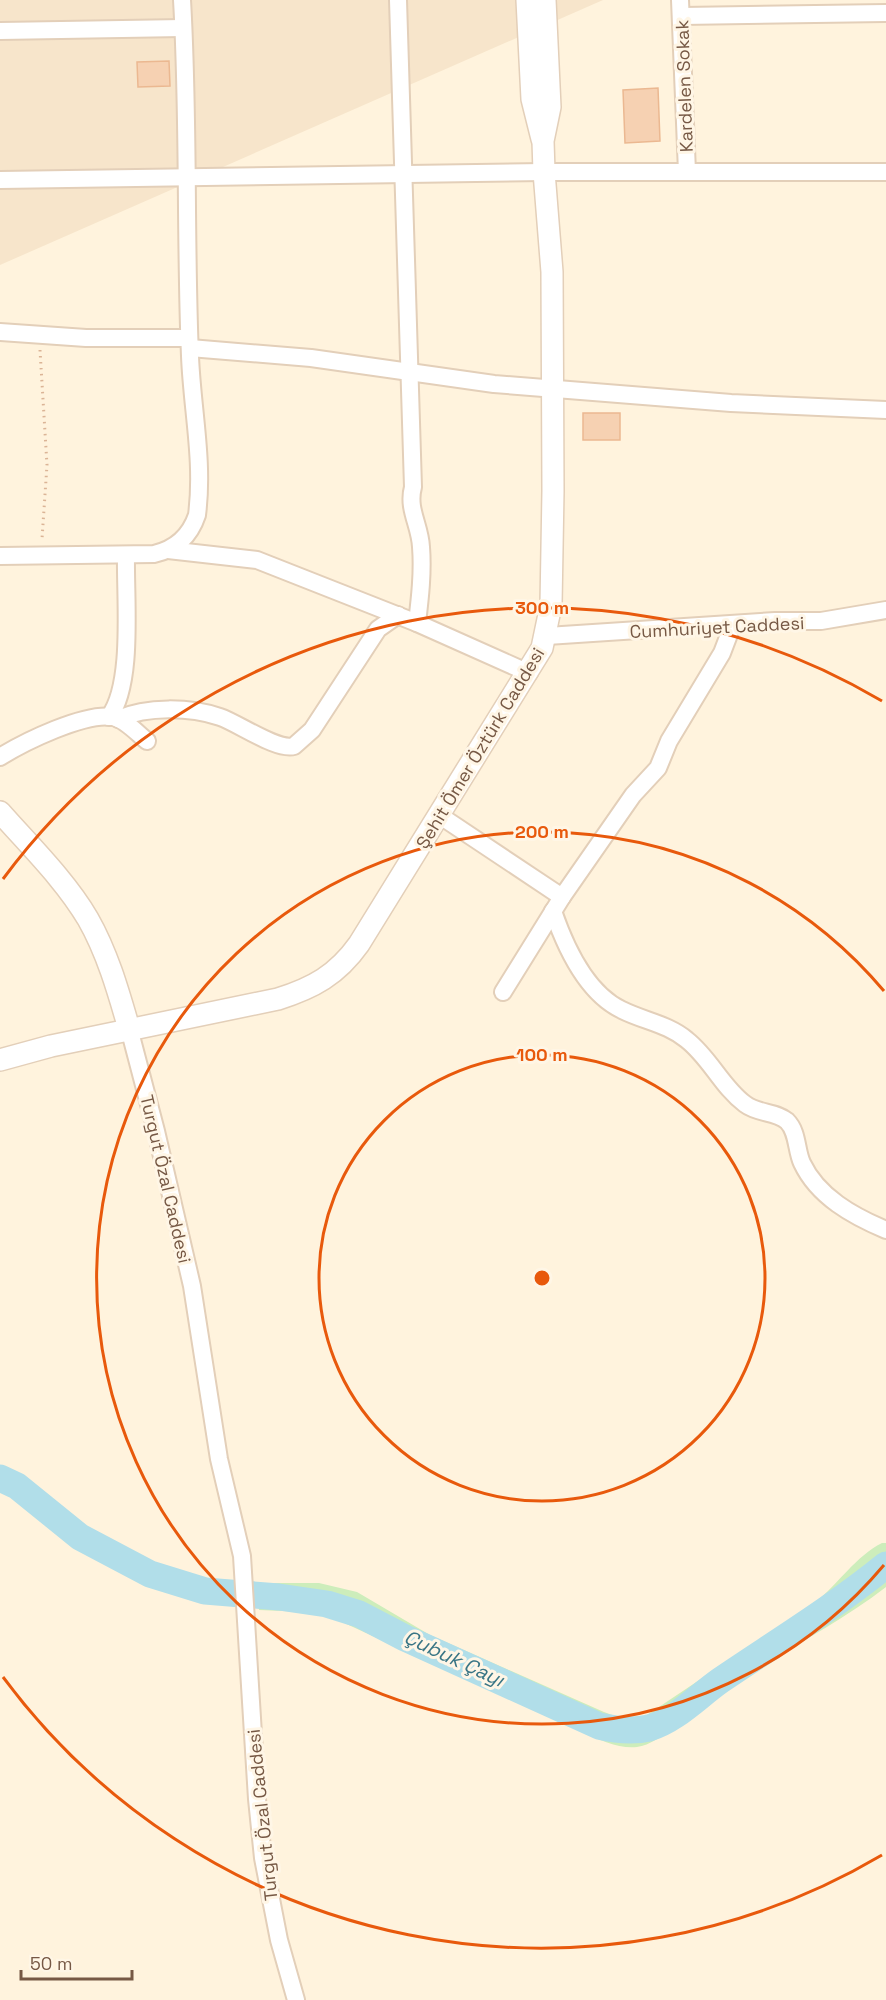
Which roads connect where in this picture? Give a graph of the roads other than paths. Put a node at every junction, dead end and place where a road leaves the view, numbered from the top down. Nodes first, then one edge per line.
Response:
1 (182, 0) edge
2 (398, 0) edge
3 (527, 0) edge
4 (545, 0) edge
5 (808, 7) edge
6 (681, 8) edge
7 (886, 13) edge
8 (183, 28) junction
9 (0, 31) edge
10 (543, 141) junction
11 (544, 172) junction
12 (687, 172) junction
13 (886, 172) edge
14 (404, 174) junction
15 (187, 175) junction
16 (0, 180) edge
17 (0, 332) edge
18 (189, 343) junction
19 (411, 372) junction
20 (552, 387) junction
21 (886, 410) edge
22 (168, 550) junction
23 (126, 555) junction
24 (0, 556) edge
25 (886, 610) edge
26 (398, 615) junction
27 (417, 623) junction
28 (733, 624) junction
29 (547, 636) junction
30 (529, 673) junction
31 (114, 718) junction
32 (147, 741) dead end
33 (0, 757) edge
34 (0, 812) edge
35 (439, 815) junction
36 (557, 904) junction
37 (503, 992) dead end
38 (130, 1032) junction
39 (0, 1060) edge
40 (886, 1230) edge
41 (296, 2000) edge

1 - 8 street
2 - 14 street
3 - 10 street, Şehit Ömer Öztürk Caddesi
4 - 10 street, Şehit Ömer Öztürk Caddesi
5 - 6 street
5 - 7 street
6 - 12 street, Kardelen Sokak
8 - 9 street
8 - 15 street
10 - 11 street, Şehit Ömer Öztürk Caddesi
11 - 12 street
11 - 14 street
11 - 20 street, Şehit Ömer Öztürk Caddesi
12 - 13 street
14 - 15 street
14 - 19 street
15 - 16 street
15 - 18 street
17 - 18 street
18 - 19 street
18 - 22 street
19 - 20 street
19 - 27 street
20 - 21 street
20 - 29 street, Şehit Ömer Öztürk Caddesi
22 - 23 street
22 - 26 street
23 - 24 street
23 - 31 street
25 - 28 street, Cumhuriyet Caddesi
26 - 27 street
26 - 31 street
27 - 30 street
28 - 29 street, Cumhuriyet Caddesi
28 - 36 street
29 - 30 street, Şehit Ömer Öztürk Caddesi
30 - 35 street, Şehit Ömer Öztürk Caddesi
31 - 32 street
31 - 33 street
34 - 38 street, Turgut Özal Caddesi
35 - 36 street
35 - 38 street, Şehit Ömer Öztürk Caddesi
36 - 37 street
36 - 40 street
38 - 39 street, Şehit Ömer Öztürk Caddesi
38 - 41 street, Turgut Özal Caddesi

